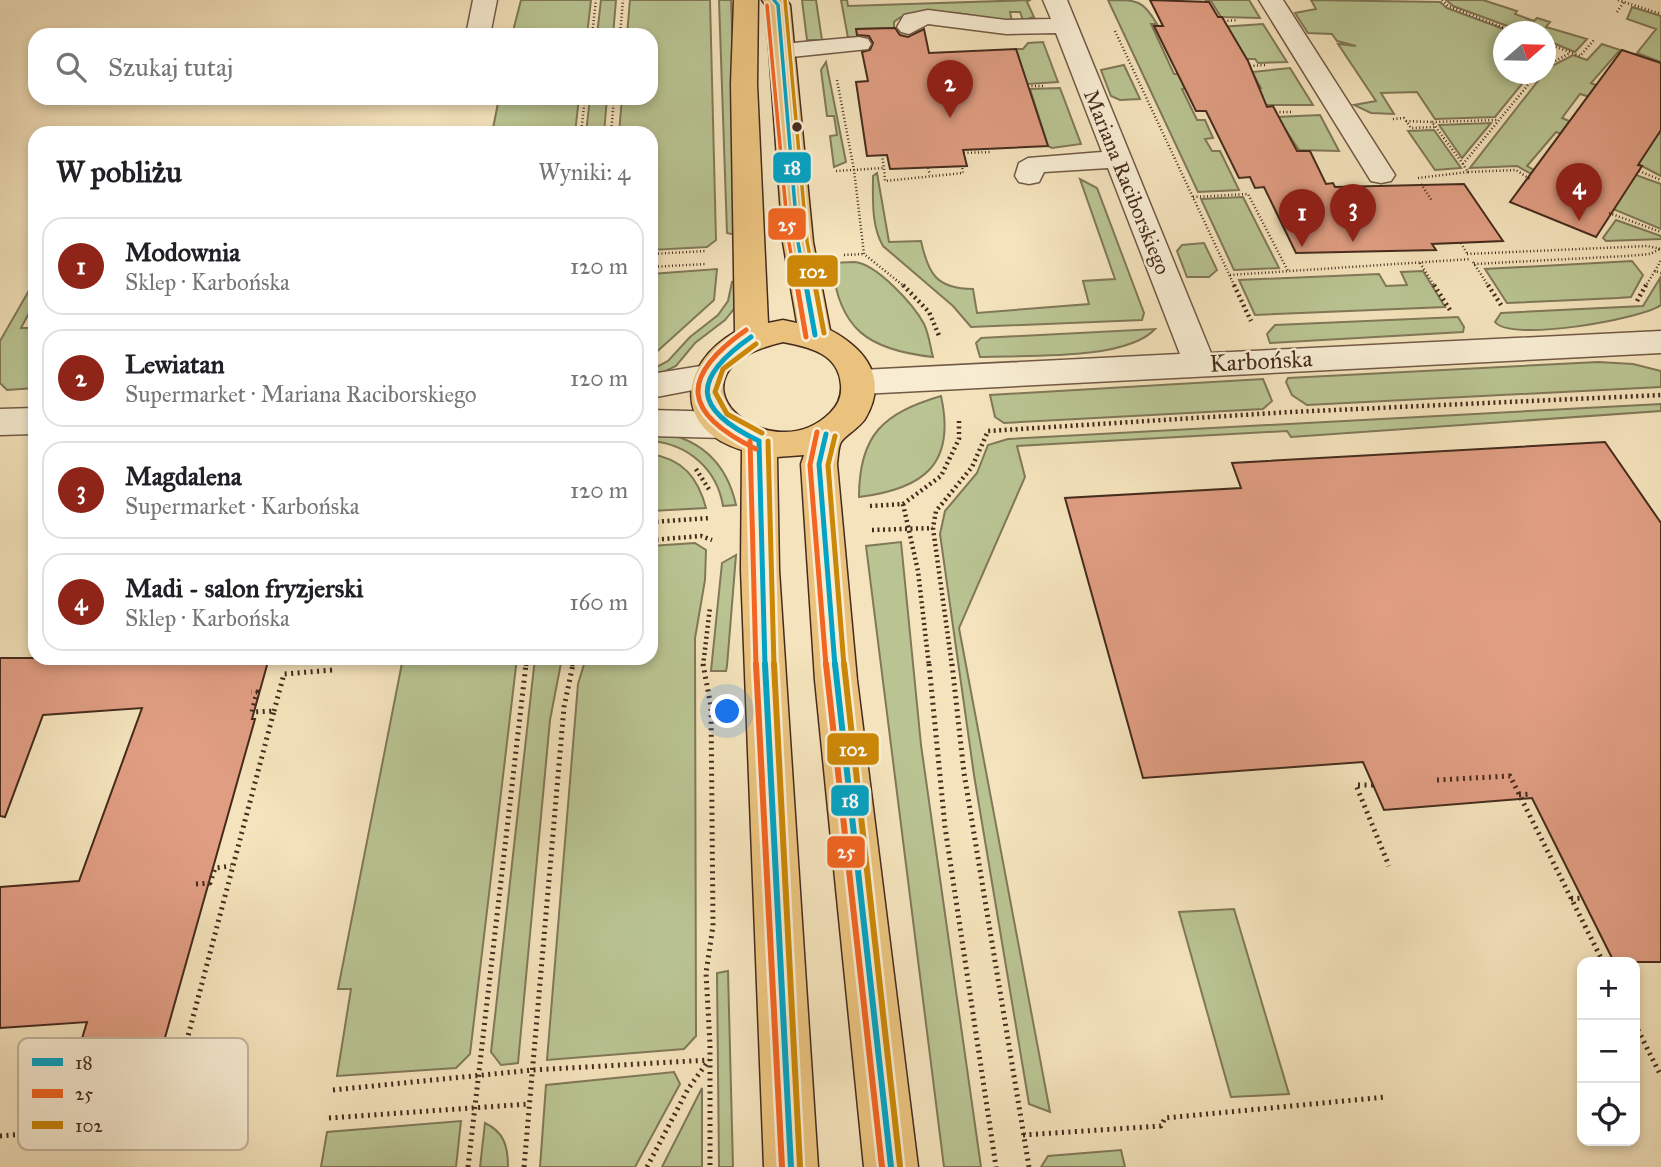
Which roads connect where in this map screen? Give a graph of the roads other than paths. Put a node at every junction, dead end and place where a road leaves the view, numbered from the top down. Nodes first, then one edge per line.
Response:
1 (485, 0) edge
2 (746, 0) edge
3 (774, 0) edge
4 (1271, 0) edge
5 (1060, 13) edge
6 (1002, 26) junction
7 (909, 27) dead end
8 (479, 28) edge
9 (938, 42) dead end
10 (859, 44) dead end
11 (782, 51) junction
12 (1118, 159) junction
13 (1381, 175) dead end
14 (1029, 176) dead end
15 (815, 335) junction
16 (751, 337) junction
17 (1661, 342) edge
18 (1200, 365) junction
19 (707, 377) junction
20 (861, 382) junction
21 (658, 385) edge
22 (28, 421) edge
23 (0, 422) edge
24 (658, 424) edge
25 (741, 433) junction
26 (826, 434) junction
27 (791, 1167) edge
28 (891, 1167) edge

1 - 8 street
2 - 16 main road
3 - 11 main road
4 - 13 street
5 - 6 street
5 - 12 street, Mariana Raciborskiego
6 - 7 street
6 - 9 street
10 - 11 street
11 - 15 main road
12 - 14 street
12 - 18 street, Mariana Raciborskiego
15 - 16 main road
15 - 20 main road
16 - 19 main road
17 - 18 street, Karbońska
18 - 20 street, Karbońska
19 - 21 street
19 - 25 main road
20 - 26 main road
22 - 23 street
24 - 25 street
25 - 26 main road
25 - 27 main road
26 - 28 main road

